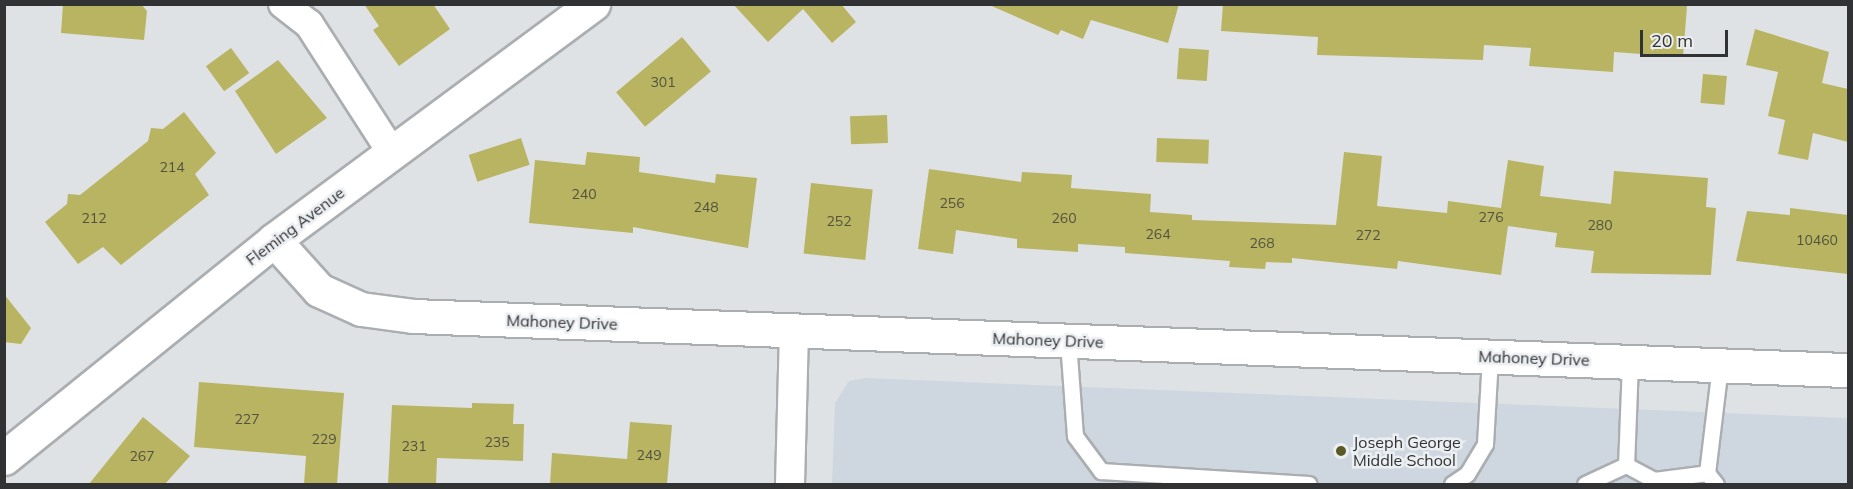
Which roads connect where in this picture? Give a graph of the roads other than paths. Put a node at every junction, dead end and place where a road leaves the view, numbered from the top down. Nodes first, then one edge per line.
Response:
1 (283, 4) edge
2 (593, 4) edge
3 (391, 151) junction
4 (274, 240) junction
5 (794, 332) junction
6 (1068, 341) junction
7 (1490, 357) junction
8 (1630, 362) junction
9 (1720, 365) junction
10 (1848, 370) edge
11 (4, 458) edge
12 (1626, 465) junction
13 (1712, 479) edge
14 (789, 484) edge
15 (1309, 484) edge
16 (1452, 484) edge
17 (1585, 484) edge

1 - 3 street
2 - 3 street, Fleming Avenue
3 - 4 street, Fleming Avenue
4 - 5 street, Mahoney Drive
4 - 11 street, Fleming Avenue
5 - 6 street, Mahoney Drive
5 - 14 street
6 - 7 street, Mahoney Drive
6 - 15 lane
7 - 8 street, Mahoney Drive
7 - 16 lane
8 - 9 street, Mahoney Drive
8 - 12 lane
9 - 10 street, Mahoney Drive
9 - 13 lane
12 - 13 lane
12 - 17 lane

